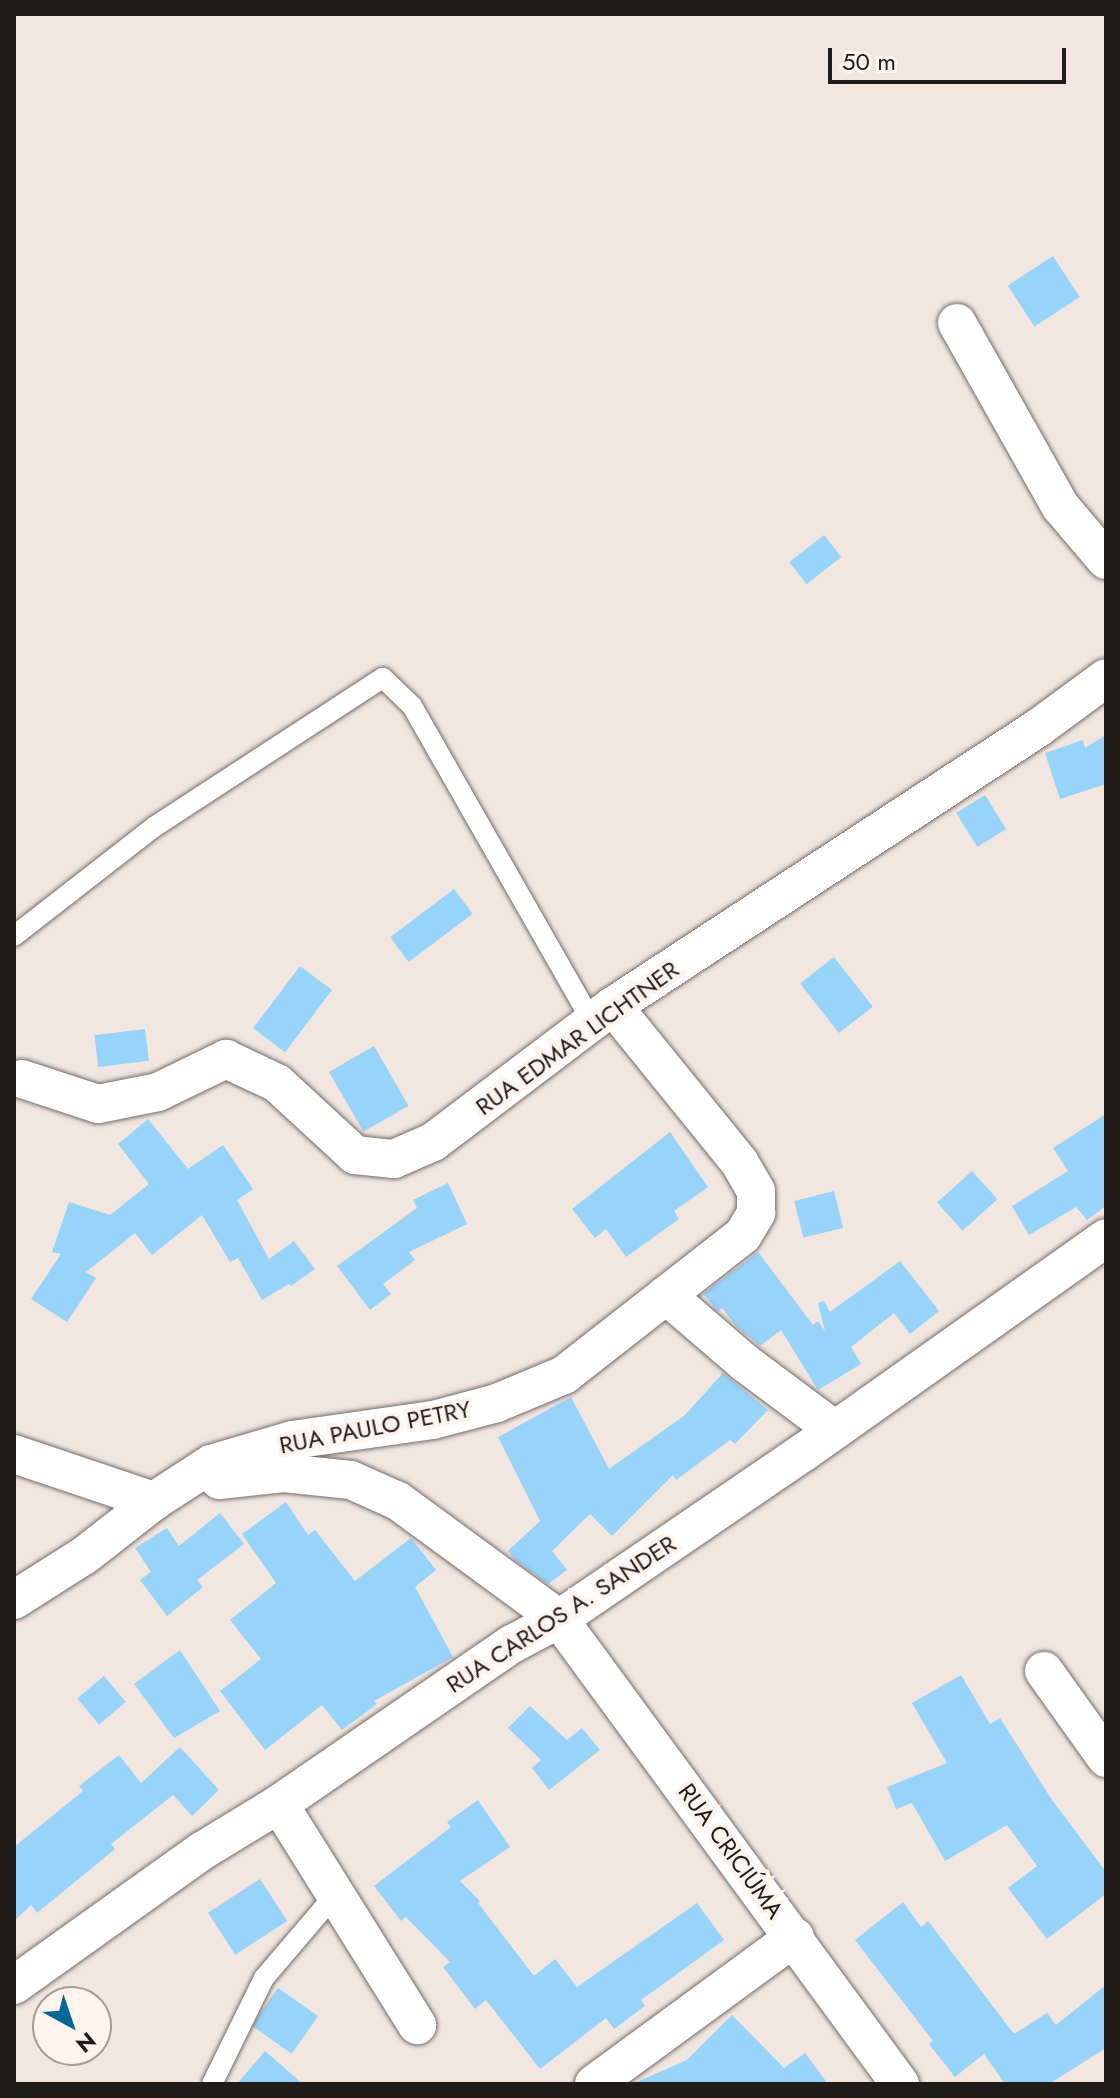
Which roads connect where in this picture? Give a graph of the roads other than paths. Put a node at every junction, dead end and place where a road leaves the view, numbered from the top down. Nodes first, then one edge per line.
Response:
1 (957, 323) dead end
2 (1106, 560) edge
3 (1106, 678) edge
4 (14, 936) edge
5 (603, 1014) junction
6 (22, 1079) dead end
7 (1106, 1238) edge
8 (666, 1295) junction
9 (835, 1430) junction
10 (14, 1454) edge
11 (167, 1493) junction
12 (14, 1600) edge
13 (559, 1619) junction
14 (1044, 1671) dead end
15 (1106, 1758) edge
16 (279, 1804) junction
17 (335, 1895) junction
18 (795, 1937) junction
19 (14, 1985) edge
20 (417, 2025) dead end
21 (212, 2084) edge
22 (594, 2084) edge
23 (900, 2084) edge

1 - 2 street
3 - 5 street, RUA EDMAR LICHTNER
4 - 5 lane
5 - 6 street, RUA EDMAR LICHTNER
5 - 8 street, RUA PAULO PETRY
7 - 9 street, RUA CARLOS A. SANDER
8 - 9 street
8 - 11 street, RUA PAULO PETRY
9 - 13 street, RUA CARLOS A. SANDER
10 - 11 street
11 - 12 street, RUA PAULO PETRY
11 - 13 street, RUA CRICIÚMA
13 - 16 street, RUA CARLOS A. SANDER
13 - 18 street, RUA CRICIÚMA
14 - 15 street
16 - 17 street
16 - 19 street, RUA CARLOS A. SANDER
17 - 20 street
17 - 21 lane
18 - 22 street
18 - 23 street, RUA CRICIÚMA

